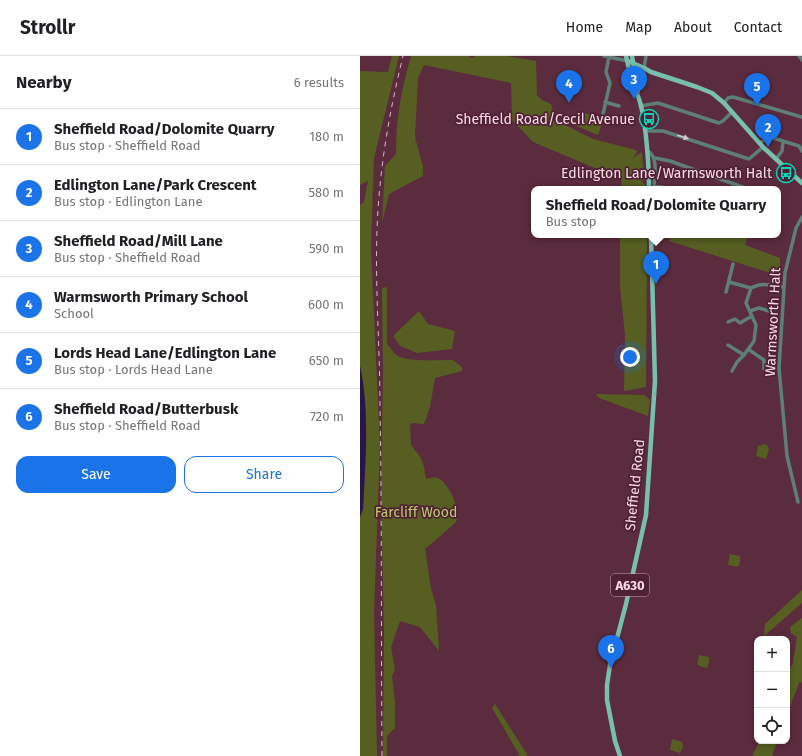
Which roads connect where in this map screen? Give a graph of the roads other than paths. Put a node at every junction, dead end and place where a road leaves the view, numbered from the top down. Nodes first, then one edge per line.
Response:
1 (604, 56) edge
2 (626, 56) edge
3 (632, 56) edge
4 (646, 56) edge
5 (799, 56) edge
6 (609, 57) junction
7 (802, 60) edge
8 (631, 62) junction
9 (644, 68) junction
10 (605, 102) junction
11 (724, 103) junction
12 (619, 106) dead end
13 (640, 106) junction
14 (732, 112) junction
15 (603, 114) dead end
16 (802, 117) edge
17 (645, 131) junction
18 (783, 141) junction
19 (759, 143) junction
20 (763, 147) junction
21 (648, 151) junction
22 (802, 151) edge
23 (655, 158) junction
24 (776, 159) junction
25 (802, 183) edge
26 (649, 186) edge
27 (654, 186) edge
28 (740, 186) edge
29 (802, 217) edge
30 (651, 238) edge
31 (733, 264) dead end
32 (729, 282) junction
33 (783, 287) junction
34 (751, 288) junction
35 (726, 292) dead end
36 (750, 311) junction
37 (770, 311) dead end
38 (752, 316) junction
39 (728, 322) dead end
40 (728, 346) dead end
41 (748, 349) junction
42 (744, 355) junction
43 (764, 369) dead end
44 (732, 372) dead end
45 (798, 502) dead end
46 (620, 756) edge

1 - 6 street
2 - 8 main road
3 - 8 main road
4 - 9 street
5 - 7 street
6 - 8 street
6 - 10 street
8 - 9 main road
8 - 13 main road
9 - 11 main road
10 - 12 street
10 - 15 street
11 - 14 main road
11 - 16 street
13 - 14 street
13 - 17 main road
14 - 19 main road
17 -> 20 street
17 - 21 main road
18 - 19 street
18 - 22 street
18 - 24 street
19 - 20 main road
20 - 24 main road
21 - 23 street
21 - 26 main road
23 - 27 street
23 - 28 street
24 - 25 main road
29 - 33 street, Warmsworth Halt
30 - 46 main road, Sheffield Road / A630
31 - 32 street
32 - 34 street
32 - 35 street
33 - 34 street
33 - 45 street, Warmsworth Halt
34 - 36 street
36 - 37 street
36 - 38 street
38 - 39 street
38 - 41 street
40 - 42 street
41 - 42 street
41 - 43 street
42 - 44 street

